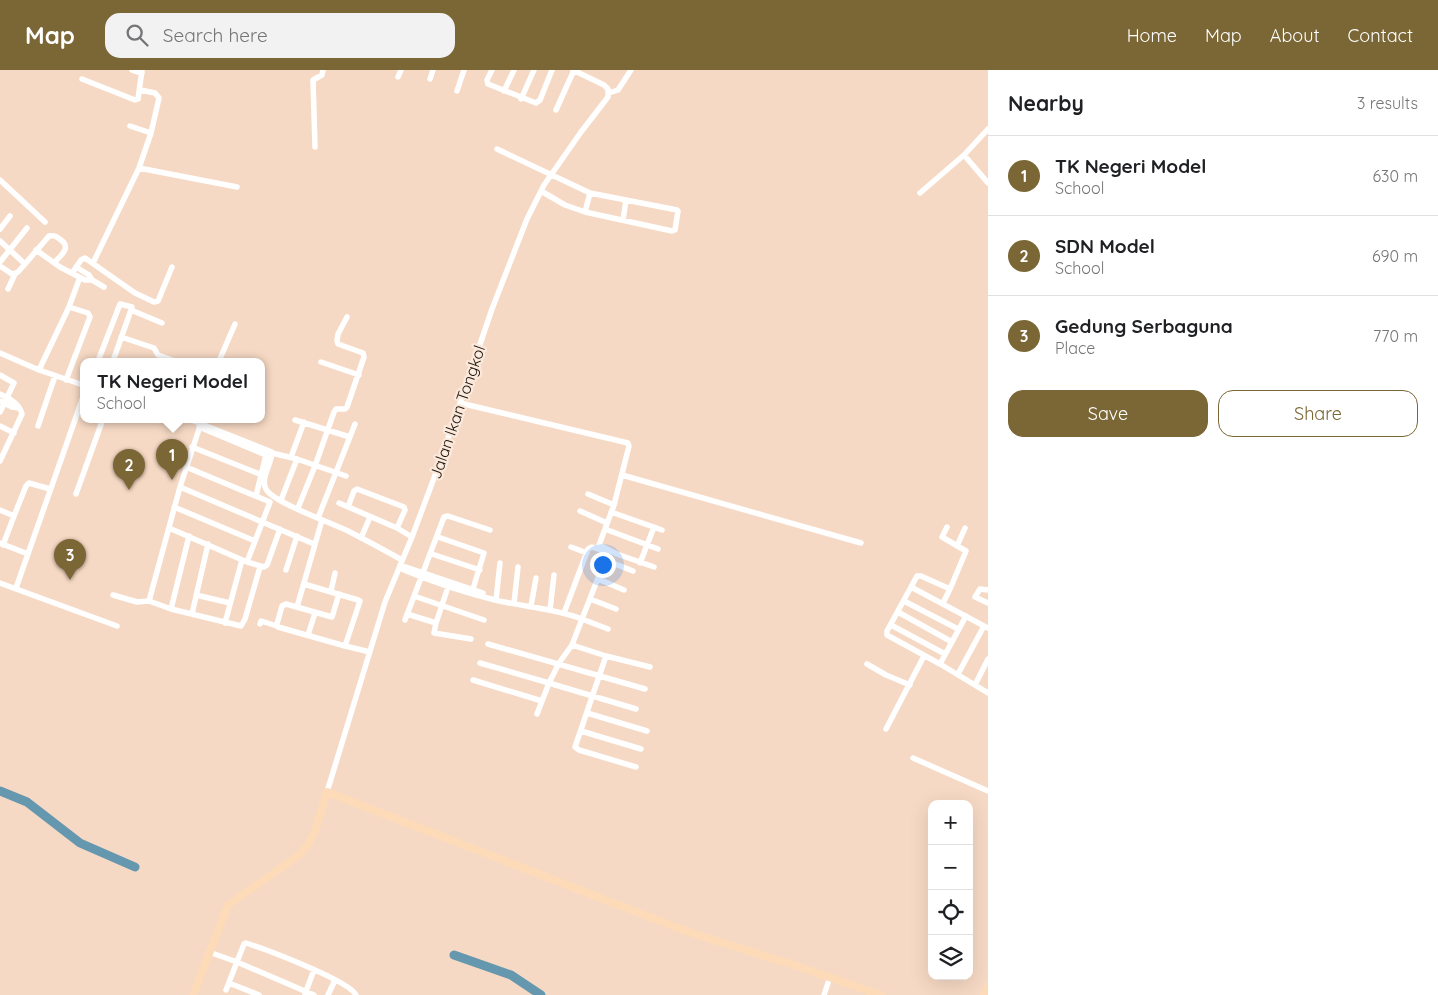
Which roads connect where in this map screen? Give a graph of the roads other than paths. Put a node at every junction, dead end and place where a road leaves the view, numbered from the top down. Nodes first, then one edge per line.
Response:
1 (132, 70) edge
2 (323, 70) edge
3 (401, 70) edge
4 (433, 70) edge
5 (464, 70) edge
6 (492, 70) edge
7 (514, 70) edge
8 (534, 70) edge
9 (552, 70) edge
10 (573, 70) edge
11 (592, 70) edge
12 (631, 70) edge
13 (142, 71) edge
14 (398, 77) dead end
15 (589, 77) junction
16 (82, 79) dead end
17 (430, 79) dead end
18 (140, 90) junction
19 (457, 91) dead end
20 (504, 92) junction
21 (609, 93) junction
22 (521, 99) junction
23 (556, 110) dead end
24 (130, 126) dead end
25 (988, 129) edge
26 (151, 134) junction
27 (315, 147) dead end
28 (497, 149) dead end
29 (964, 155) junction
30 (139, 168) junction
31 (552, 174) junction
32 (0, 180) edge
33 (988, 183) edge
34 (236, 187) dead end
35 (541, 191) junction
36 (590, 193) junction
37 (920, 193) dead end
38 (626, 200) junction
39 (585, 212) junction
40 (10, 216) dead end
41 (623, 220) junction
42 (45, 222) dead end
43 (27, 228) dead end
44 (0, 229) edge
45 (0, 241) edge
46 (10, 249) junction
47 (36, 250) junction
48 (93, 263) junction
49 (0, 264) edge
50 (25, 264) junction
51 (54, 264) junction
52 (76, 267) junction
53 (172, 267) dead end
54 (72, 273) junction
55 (15, 274) junction
56 (80, 277) junction
57 (92, 280) junction
58 (104, 287) dead end
59 (8, 289) dead end
60 (135, 294) junction
61 (69, 307) junction
62 (131, 308) junction
63 (347, 317) dead end
64 (162, 323) dead end
65 (235, 324) dead end
66 (121, 337) junction
67 (0, 353) edge
68 (99, 358) edge
69 (114, 358) edge
70 (167, 358) edge
71 (219, 358) edge
72 (321, 362) dead end
73 (40, 370) junction
74 (359, 374) junction
75 (0, 375) edge
76 (55, 376) junction
77 (66, 380) junction
78 (80, 384) edge
79 (0, 394) edge
80 (4, 400) edge
81 (460, 403) junction
82 (80, 405) edge
83 (0, 412) edge
84 (296, 420) dead end
85 (304, 422) junction
86 (102, 423) edge
87 (197, 423) edge
88 (355, 424) dead end
89 (200, 425) junction
90 (0, 426) edge
91 (38, 426) dead end
92 (328, 430) junction
93 (14, 433) junction
94 (350, 437) junction
95 (192, 447) junction
96 (272, 453) junction
97 (294, 458) junction
98 (0, 461) edge
99 (315, 466) junction
100 (186, 467) junction
101 (336, 473) junction
102 (262, 475) junction
103 (622, 475) junction
104 (346, 476) dead end
105 (180, 486) junction
106 (50, 489) junction
107 (76, 494) dead end
108 (588, 494) dead end
109 (256, 496) junction
110 (280, 500) junction
111 (339, 503) dead end
112 (174, 507) junction
113 (348, 507) junction
114 (298, 508) junction
115 (612, 509) junction
116 (0, 510) edge
117 (580, 511) dead end
118 (14, 516) junction
119 (370, 517) junction
120 (320, 519) junction
121 (262, 521) junction
122 (606, 526) junction
123 (654, 527) junction
124 (947, 527) dead end
125 (169, 528) junction
126 (397, 528) junction
127 (965, 528) dead end
128 (280, 529) junction
129 (490, 530) dead end
130 (662, 530) dead end
131 (189, 536) junction
132 (296, 536) junction
133 (412, 537) junction
134 (438, 537) junction
135 (361, 538) junction
136 (255, 541) junction
137 (861, 543) dead end
138 (2, 544) edge
139 (208, 544) junction
140 (314, 544) junction
141 (648, 545) junction
142 (957, 546) junction
143 (571, 547) dead end
144 (658, 549) dead end
145 (587, 553) junction
146 (28, 554) junction
147 (432, 554) junction
148 (605, 560) junction
149 (244, 561) junction
150 (500, 563) dead end
151 (640, 563) junction
152 (400, 564) junction
153 (260, 567) junction
154 (518, 567) dead end
155 (654, 567) dead end
156 (286, 570) dead end
157 (480, 570) junction
158 (633, 571) dead end
159 (335, 573) dead end
160 (422, 576) junction
161 (554, 576) dead end
162 (536, 578) dead end
163 (598, 579) junction
164 (0, 583) edge
165 (304, 584) junction
166 (449, 584) junction
167 (911, 587) junction
168 (16, 588) junction
169 (950, 589) junction
170 (624, 590) dead end
171 (988, 590) edge
172 (331, 591) junction
173 (472, 592) junction
174 (339, 594) junction
175 (113, 595) dead end
176 (196, 595) junction
177 (414, 596) junction
178 (590, 599) junction
179 (149, 600) junction
180 (498, 600) junction
181 (904, 601) junction
182 (230, 603) junction
183 (514, 603) junction
184 (943, 603) junction
185 (988, 603) edge
186 (442, 606) junction
187 (531, 606) junction
188 (297, 607) junction
189 (171, 609) junction
190 (616, 609) dead end
191 (550, 610) junction
192 (898, 612) junction
193 (315, 613) junction
194 (564, 613) junction
195 (192, 614) junction
196 (966, 616) junction
197 (582, 619) junction
198 (484, 620) dead end
199 (225, 623) junction
200 (436, 623) junction
201 (260, 624) dead end
202 (891, 624) junction
203 (117, 626) dead end
204 (278, 626) junction
205 (986, 627) edge
206 (608, 629) dead end
207 (958, 629) junction
208 (308, 635) junction
209 (471, 639) dead end
210 (952, 642) junction
211 (488, 644) dead end
212 (572, 645) junction
213 (345, 646) junction
214 (370, 652) junction
215 (945, 654) junction
216 (606, 656) junction
217 (924, 656) junction
218 (988, 659) edge
219 (480, 663) dead end
220 (559, 664) junction
221 (867, 664) dead end
222 (940, 664) junction
223 (650, 668) dead end
224 (958, 674) junction
225 (600, 676) junction
226 (473, 680) dead end
227 (549, 683) junction
228 (910, 685) junction
229 (975, 685) junction
230 (645, 689) dead end
231 (988, 693) edge
232 (593, 695) junction
233 (542, 701) junction
234 (636, 709) dead end
235 (587, 713) junction
236 (537, 714) dead end
237 (886, 729) dead end
238 (581, 731) junction
239 (647, 731) dead end
240 (641, 749) dead end
241 (913, 758) dead end
242 (636, 767) dead end
243 (988, 791) edge
244 (328, 792) junction
245 (209, 952) junction
246 (237, 962) junction
247 (314, 970) junction
248 (830, 978) junction
249 (335, 980) junction
250 (229, 983) junction
251 (988, 986) edge
252 (226, 990) dead end
253 (305, 993) edge
254 (193, 995) edge
255 (259, 995) edge
256 (314, 995) edge
257 (328, 995) edge
258 (356, 995) edge
259 (824, 995) edge
260 (881, 995) edge
261 (984, 995) edge

1 - 13 street
2 - 27 street
3 - 14 street
4 - 17 street
5 - 19 street
6 - 20 street
7 - 20 street
8 - 22 street
9 - 22 street
10 - 15 street
10 - 23 street
11 - 15 street
12 - 21 street, Jalan Ikan Tongkol
13 - 18 street
15 - 21 street
16 - 18 street
18 - 26 street
20 - 22 street
21 - 31 street, Jalan Ikan Tongkol
24 - 26 street
25 - 29 street
26 - 30 street
28 - 31 street
29 - 33 street
29 - 37 street
30 - 34 street
30 - 48 street
31 - 35 street, Jalan Ikan Tongkol
31 - 36 street
32 - 42 street
35 - 39 street
35 - 81 street, Jalan Ikan Tongkol
36 - 38 street
36 - 39 street
38 - 41 street
38 - 41 street
39 - 41 street
40 - 44 street
43 - 46 street
45 - 46 street
46 - 49 street
46 - 50 street
47 - 50 street
47 - 51 street
47 - 51 street
48 - 52 street
48 - 60 street
49 - 55 street
50 - 55 street
51 - 54 street
52 - 54 street
52 - 57 street
53 - 60 street
54 - 56 street
55 - 59 street
56 - 57 street
56 - 61 street
57 - 58 street
60 - 62 street
61 - 73 street
61 - 77 street
62 - 64 street
62 - 66 street
62 - 68 street
63 - 74 street
65 - 71 street
66 - 69 street
66 - 70 street
67 - 73 street
72 - 74 street
73 - 76 street
74 - 92 street
75 - 80 street
76 - 77 street
76 - 91 street
77 - 78 street
79 - 80 street
80 - 83 street
80 - 93 street
81 - 103 street
81 - 133 street, Jalan Ikan Tongkol
82 - 106 street
84 - 85 street
85 - 92 street
85 - 97 street
86 - 107 street
87 - 89 street
88 - 94 street
89 - 95 street
89 - 96 street
89 - 102 street
90 - 93 street
92 - 94 street
92 - 99 street
93 - 98 street
94 - 101 street
95 - 100 street
95 - 102 street
96 - 97 street
96 - 110 street
97 - 99 street
97 - 110 street
99 - 101 street
99 - 114 street
100 - 105 street
100 - 109 street
101 - 104 street
101 - 120 street
102 - 109 street
103 - 115 street
103 - 137 street
105 - 112 street
105 - 121 street
106 - 118 street
106 - 146 street
108 - 115 street
109 - 121 street
110 - 114 street
111 - 113 street
112 - 125 street
112 - 136 street
113 - 119 street
113 - 126 street
114 - 120 street
115 - 122 street
115 - 123 street
116 - 118 street
117 - 122 street
118 - 138 street
119 - 126 street
119 - 135 street
120 - 135 street
120 - 140 street
121 - 128 street
121 - 136 street
122 - 141 street
122 - 151 street
123 - 130 street
123 - 141 street
124 - 142 street
125 - 131 street
125 - 179 street
126 - 133 street
127 - 142 street
128 - 132 street
128 - 153 street
129 - 134 street
131 - 139 street
131 - 189 street
132 - 140 street
132 - 156 street
133 - 152 street, Jalan Ikan Tongkol
134 - 147 street
134 - 157 street
135 - 152 street
136 - 149 street
138 - 146 street
139 - 149 street
139 - 176 street
140 - 165 street
141 - 144 street
141 - 151 street
142 - 169 street
143 - 145 street
145 - 148 street
145 - 194 street
146 - 168 street
147 - 157 street
147 - 160 street
148 - 158 street
148 - 163 street
149 - 153 street
149 - 182 street
150 - 180 street
151 - 155 street
152 - 160 street
152 - 214 street, Jalan Ikan Tongkol
153 - 199 street
154 - 183 street
157 - 173 street
159 - 172 street
160 - 166 street
160 - 177 street
161 - 191 street
162 - 187 street
163 - 170 street
163 - 178 street
164 - 168 street
165 - 172 street
165 - 188 street
166 - 173 street
166 - 186 street
167 - 169 street
167 - 181 street
167 - 184 street
168 - 203 street
169 - 184 street
171 - 185 street
172 - 174 street
173 - 180 street
174 - 193 street
174 - 213 street
175 - 179 street
176 - 182 street
176 - 195 street
177 - 186 street
177 - 200 street
178 - 190 street
178 - 197 street
179 - 189 street
180 - 183 street
181 - 192 street
181 - 207 street
182 - 199 street
183 - 187 street
184 - 196 street
186 - 198 street
186 - 200 street
187 - 191 street
188 - 193 street
188 - 204 street
189 - 195 street
191 - 194 street
192 - 202 street
192 - 210 street
193 - 208 street
194 - 197 street
195 - 199 street
196 - 205 street
196 - 207 street
197 - 206 street
197 - 212 street
200 - 209 street
201 - 204 street
202 - 215 street
202 - 217 street
204 - 208 street
205 - 224 street
207 - 210 street
208 - 213 street
210 - 215 street
211 - 220 street
212 - 216 street
212 - 220 street
213 - 214 street
214 - 244 street, Jalan Ikan Tongkol
215 - 222 street
216 - 223 street
216 - 225 street
217 - 222 street
217 - 228 street
218 - 229 street
219 - 227 street
220 - 225 street
220 - 227 street
221 - 228 street
222 - 224 street
224 - 229 street
225 - 230 street
225 - 232 street
226 - 233 street
227 - 232 street
227 - 233 street
228 - 237 street
229 - 231 street
232 - 234 street
232 - 235 street
233 - 236 street
235 - 238 street
235 - 239 street
238 - 240 street
238 - 242 street
241 - 243 street
244 - 245 main road
244 - 248 main road
245 - 246 street
245 - 254 main road
246 - 247 street
246 - 250 street
246 - 253 street
247 - 249 street
247 - 253 street
248 - 259 street
248 - 260 main road
249 - 257 street
249 - 258 street
250 - 252 street
250 - 255 street
251 - 261 main road
253 - 256 street

